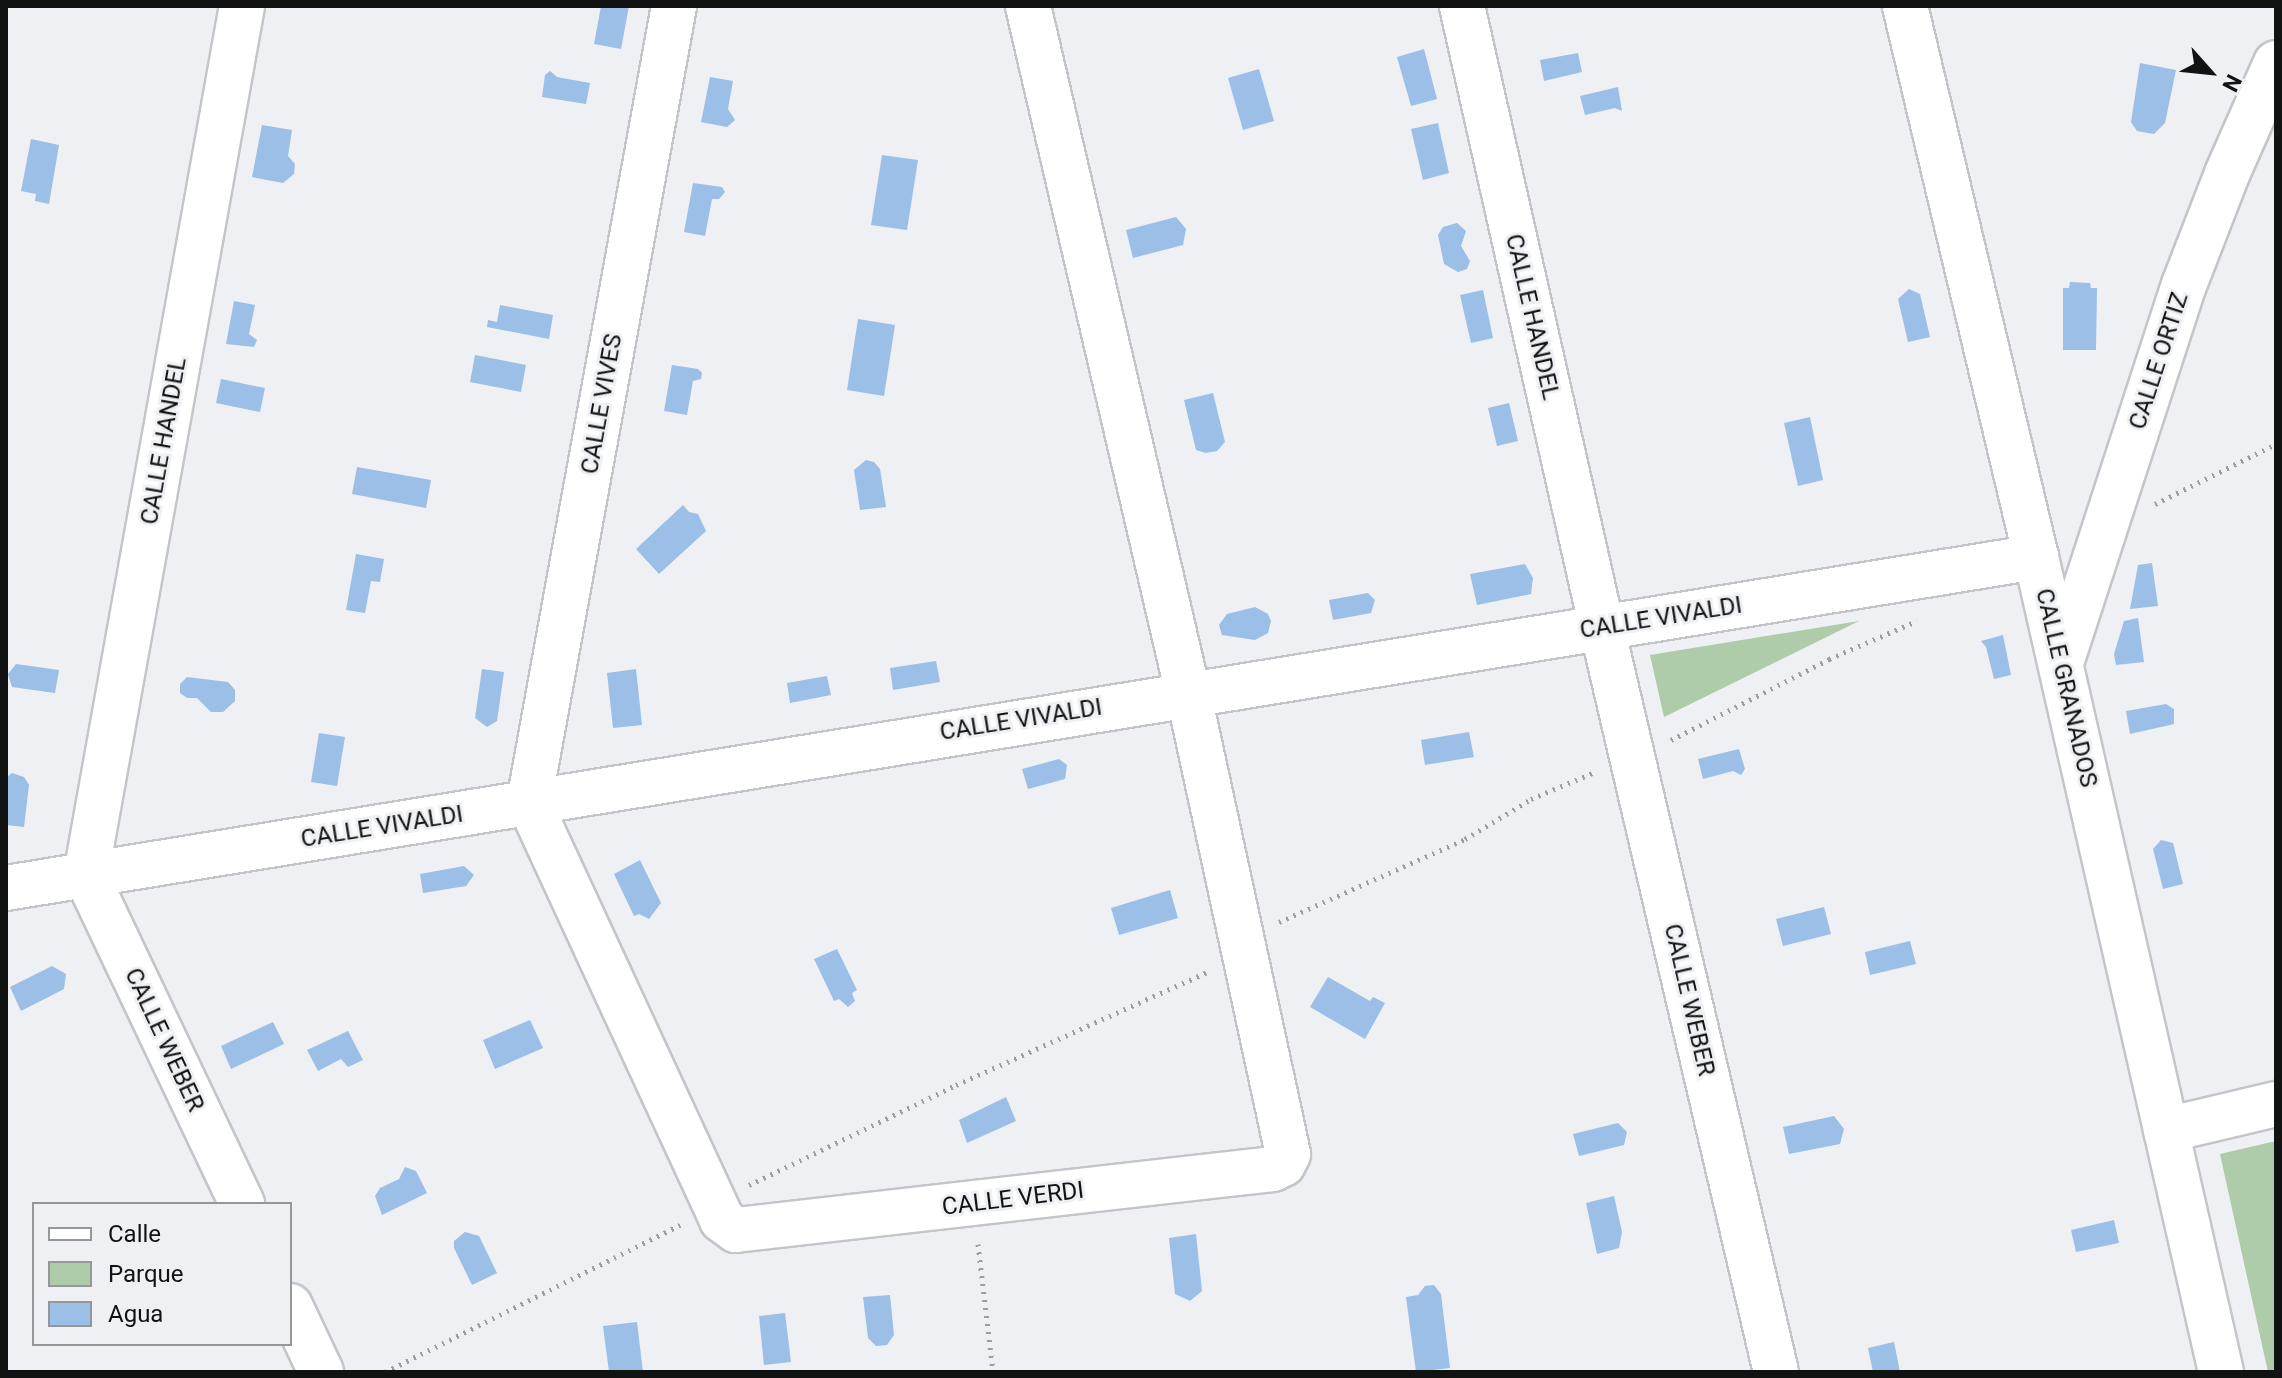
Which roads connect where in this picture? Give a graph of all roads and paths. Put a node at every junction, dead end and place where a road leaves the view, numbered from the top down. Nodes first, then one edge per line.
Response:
1 (242, 6) edge
2 (674, 6) edge
3 (1028, 6) edge
4 (1462, 6) edge
5 (1905, 6) edge
6 (2276, 63) edge
7 (2276, 444) edge
8 (2142, 511) dead end
9 (2036, 557) junction
10 (1923, 619) dead end
11 (1602, 628) junction
12 (2061, 665) junction
13 (1188, 693) junction
14 (1665, 743) dead end
15 (1607, 767) dead end
16 (529, 802) junction
17 (86, 875) junction
18 (6, 888) edge
19 (1271, 927) dead end
20 (1216, 968) dead end
21 (2276, 1104) edge
22 (2166, 1130) junction
23 (742, 1189) dead end
24 (241, 1202) edge
25 (688, 1220) dead end
26 (976, 1235) dead end
27 (292, 1310) edge
28 (321, 1372) edge
29 (385, 1372) edge
30 (993, 1372) edge
31 (1776, 1372) edge
32 (2221, 1372) edge

1 - 17 street, CALLE HANDEL
2 - 16 street, CALLE VIVES
3 - 13 street
4 - 11 street, CALLE HANDEL
5 - 9 street, CALLE GRANADOS
6 - 12 street, CALLE ORTIZ
7 - 8 path
9 - 11 street, CALLE VIVALDI
9 - 12 street, CALLE GRANADOS
10 - 14 path
11 - 13 street, CALLE VIVALDI
11 - 31 street, CALLE WEBER
12 - 22 street, CALLE GRANADOS
13 - 16 street, CALLE VIVALDI
13 - 16 street, CALLE VERDI
15 - 19 path
16 - 17 street, CALLE VIVALDI
17 - 18 street, CALLE VIVALDI
17 - 24 street, CALLE WEBER
20 - 23 path
21 - 22 street
22 - 32 street, CALLE GRANADOS
25 - 29 path
26 - 30 path
27 - 28 street

